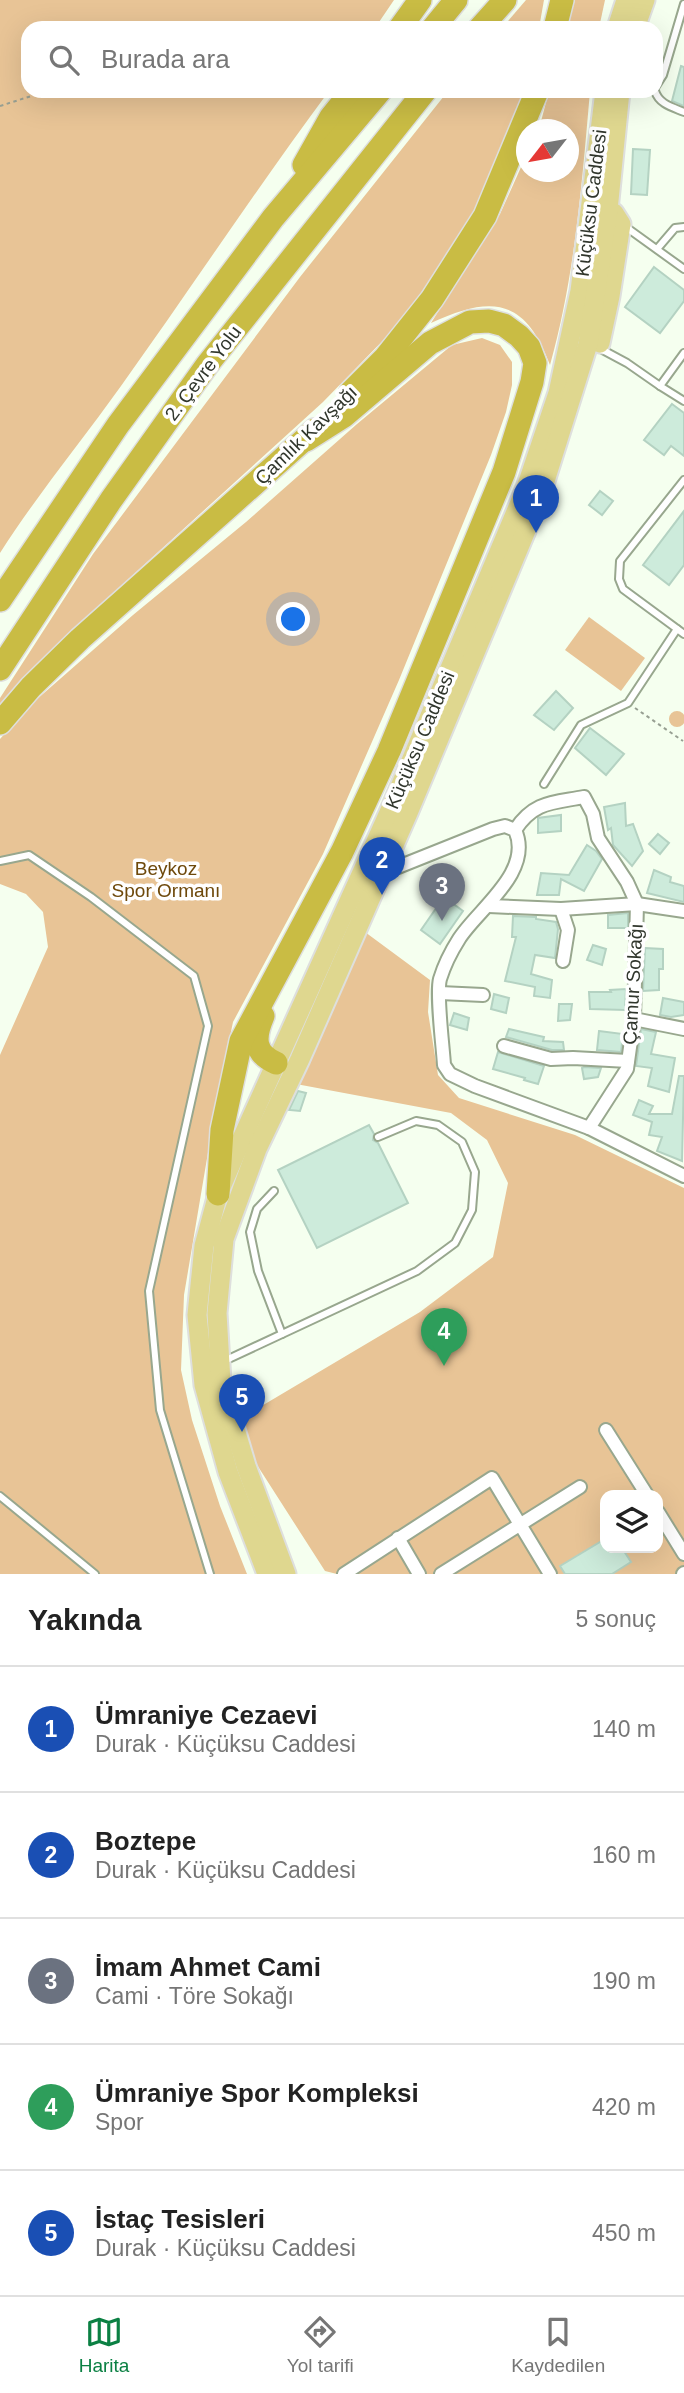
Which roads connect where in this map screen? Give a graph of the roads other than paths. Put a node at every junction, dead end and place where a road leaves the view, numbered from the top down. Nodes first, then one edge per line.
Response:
1 (420, 0) edge
2 (456, 0) edge
3 (505, 0) edge
4 (562, 0) edge
5 (626, 0) edge
6 (645, 0) edge
7 (684, 4) edge
8 (405, 21) edge
9 (439, 21) edge
10 (486, 21) edge
11 (557, 21) edge
12 (619, 21) edge
13 (638, 21) edge
14 (663, 75) edge
15 (346, 98) edge
16 (374, 98) edge
17 (419, 98) edge
18 (534, 98) edge
19 (605, 98) edge
20 (619, 98) edge
21 (658, 98) edge
22 (684, 112) edge
23 (606, 216) junction
24 (273, 218) junction
25 (684, 227) edge
26 (657, 249) junction
27 (584, 255) junction
28 (684, 269) edge
29 (592, 351) junction
30 (684, 353) edge
31 (660, 386) junction
32 (684, 401) edge
33 (306, 440) junction
34 (684, 480) edge
35 (0, 600) edge
36 (677, 629) junction
37 (684, 634) edge
38 (0, 669) edge
39 (0, 723) edge
40 (544, 783) dead end
41 (515, 830) junction
42 (0, 861) edge
43 (376, 863) junction
44 (637, 904) junction
45 (489, 906) junction
46 (561, 909) junction
47 (684, 911) edge
48 (309, 915) junction
49 (563, 961) dead end
50 (440, 993) junction
51 (483, 995) dead end
52 (634, 1019) junction
53 (684, 1030) edge
54 (504, 1046) dead end
55 (300, 1059) junction
56 (628, 1061) junction
57 (276, 1063) junction
58 (589, 1128) junction
59 (378, 1137) dead end
60 (684, 1176) edge
61 (275, 1191) dead end
62 (218, 1194) junction
63 (282, 1334) junction
64 (211, 1365) junction
65 (606, 1430) dead end
66 (580, 1487) dead end
67 (644, 1490) edge
68 (0, 1496) edge
69 (663, 1520) edge
70 (519, 1523) junction
71 (398, 1538) junction
72 (684, 1554) edge
73 (95, 1574) edge
74 (210, 1574) edge
75 (267, 1574) edge
76 (286, 1574) edge
77 (344, 1574) edge
78 (419, 1574) edge
79 (441, 1574) edge
80 (550, 1574) edge

1 - 8 highway
2 - 9 highway
3 - 10 highway
4 - 11 highway
5 - 12 main road
6 - 13 main road
7 - 14 lane
15 - 24 highway
16 - 24 highway, 2. Çevre Yolu
17 - 38 highway, 2. Çevre Yolu
18 - 33 highway, Çamlık Kavşağı
19 - 23 main road, Küçüksu Caddesi
20 - 23 main road, Küçüksu Caddesi
21 - 22 lane
23 - 26 lane
23 - 27 main road, Küçüksu Caddesi
23 - 29 main road, Küçüksu Caddesi
24 - 35 highway, 2. Çevre Yolu
25 - 26 lane
26 - 28 lane
27 - 29 main road
27 - 43 main road, Küçüksu Caddesi
29 - 31 lane
29 - 43 main road, Küçüksu Caddesi
30 - 31 lane
31 - 32 lane
33 - 39 highway, Çamlık Kavşağı
33 - 48 highway
34 - 36 lane
36 - 37 lane
36 - 40 lane
41 - 43 street
41 - 44 street, Çamur Sokağı
41 - 45 street
42 - 74 lane
43 - 55 main road, Küçüksu Caddesi
43 - 57 main road, Küçüksu Caddesi
44 - 46 street
44 - 47 street
44 - 52 street, Çamur Sokağı
45 - 46 street
45 - 50 street
46 - 49 street
48 - 57 highway
48 - 62 highway
50 - 51 street
50 - 58 street
52 - 53 street
52 - 56 street, Çamur Sokağı
54 - 56 street
55 - 57 main road
55 - 64 main road, Küçüksu Caddesi
56 - 58 street, Çamur Sokağı
57 - 62 main road, Küçüksu Caddesi
58 - 60 street
59 - 63 lane
61 - 63 lane
62 - 64 main road, Küçüksu Caddesi
63 - 64 lane
64 - 75 main road, Küçüksu Caddesi
64 - 76 main road, Küçüksu Caddesi
65 - 67 street
66 - 70 street
68 - 73 lane
69 - 72 street
70 - 71 street
70 - 79 street
70 - 80 street
71 - 77 street
71 - 78 street

